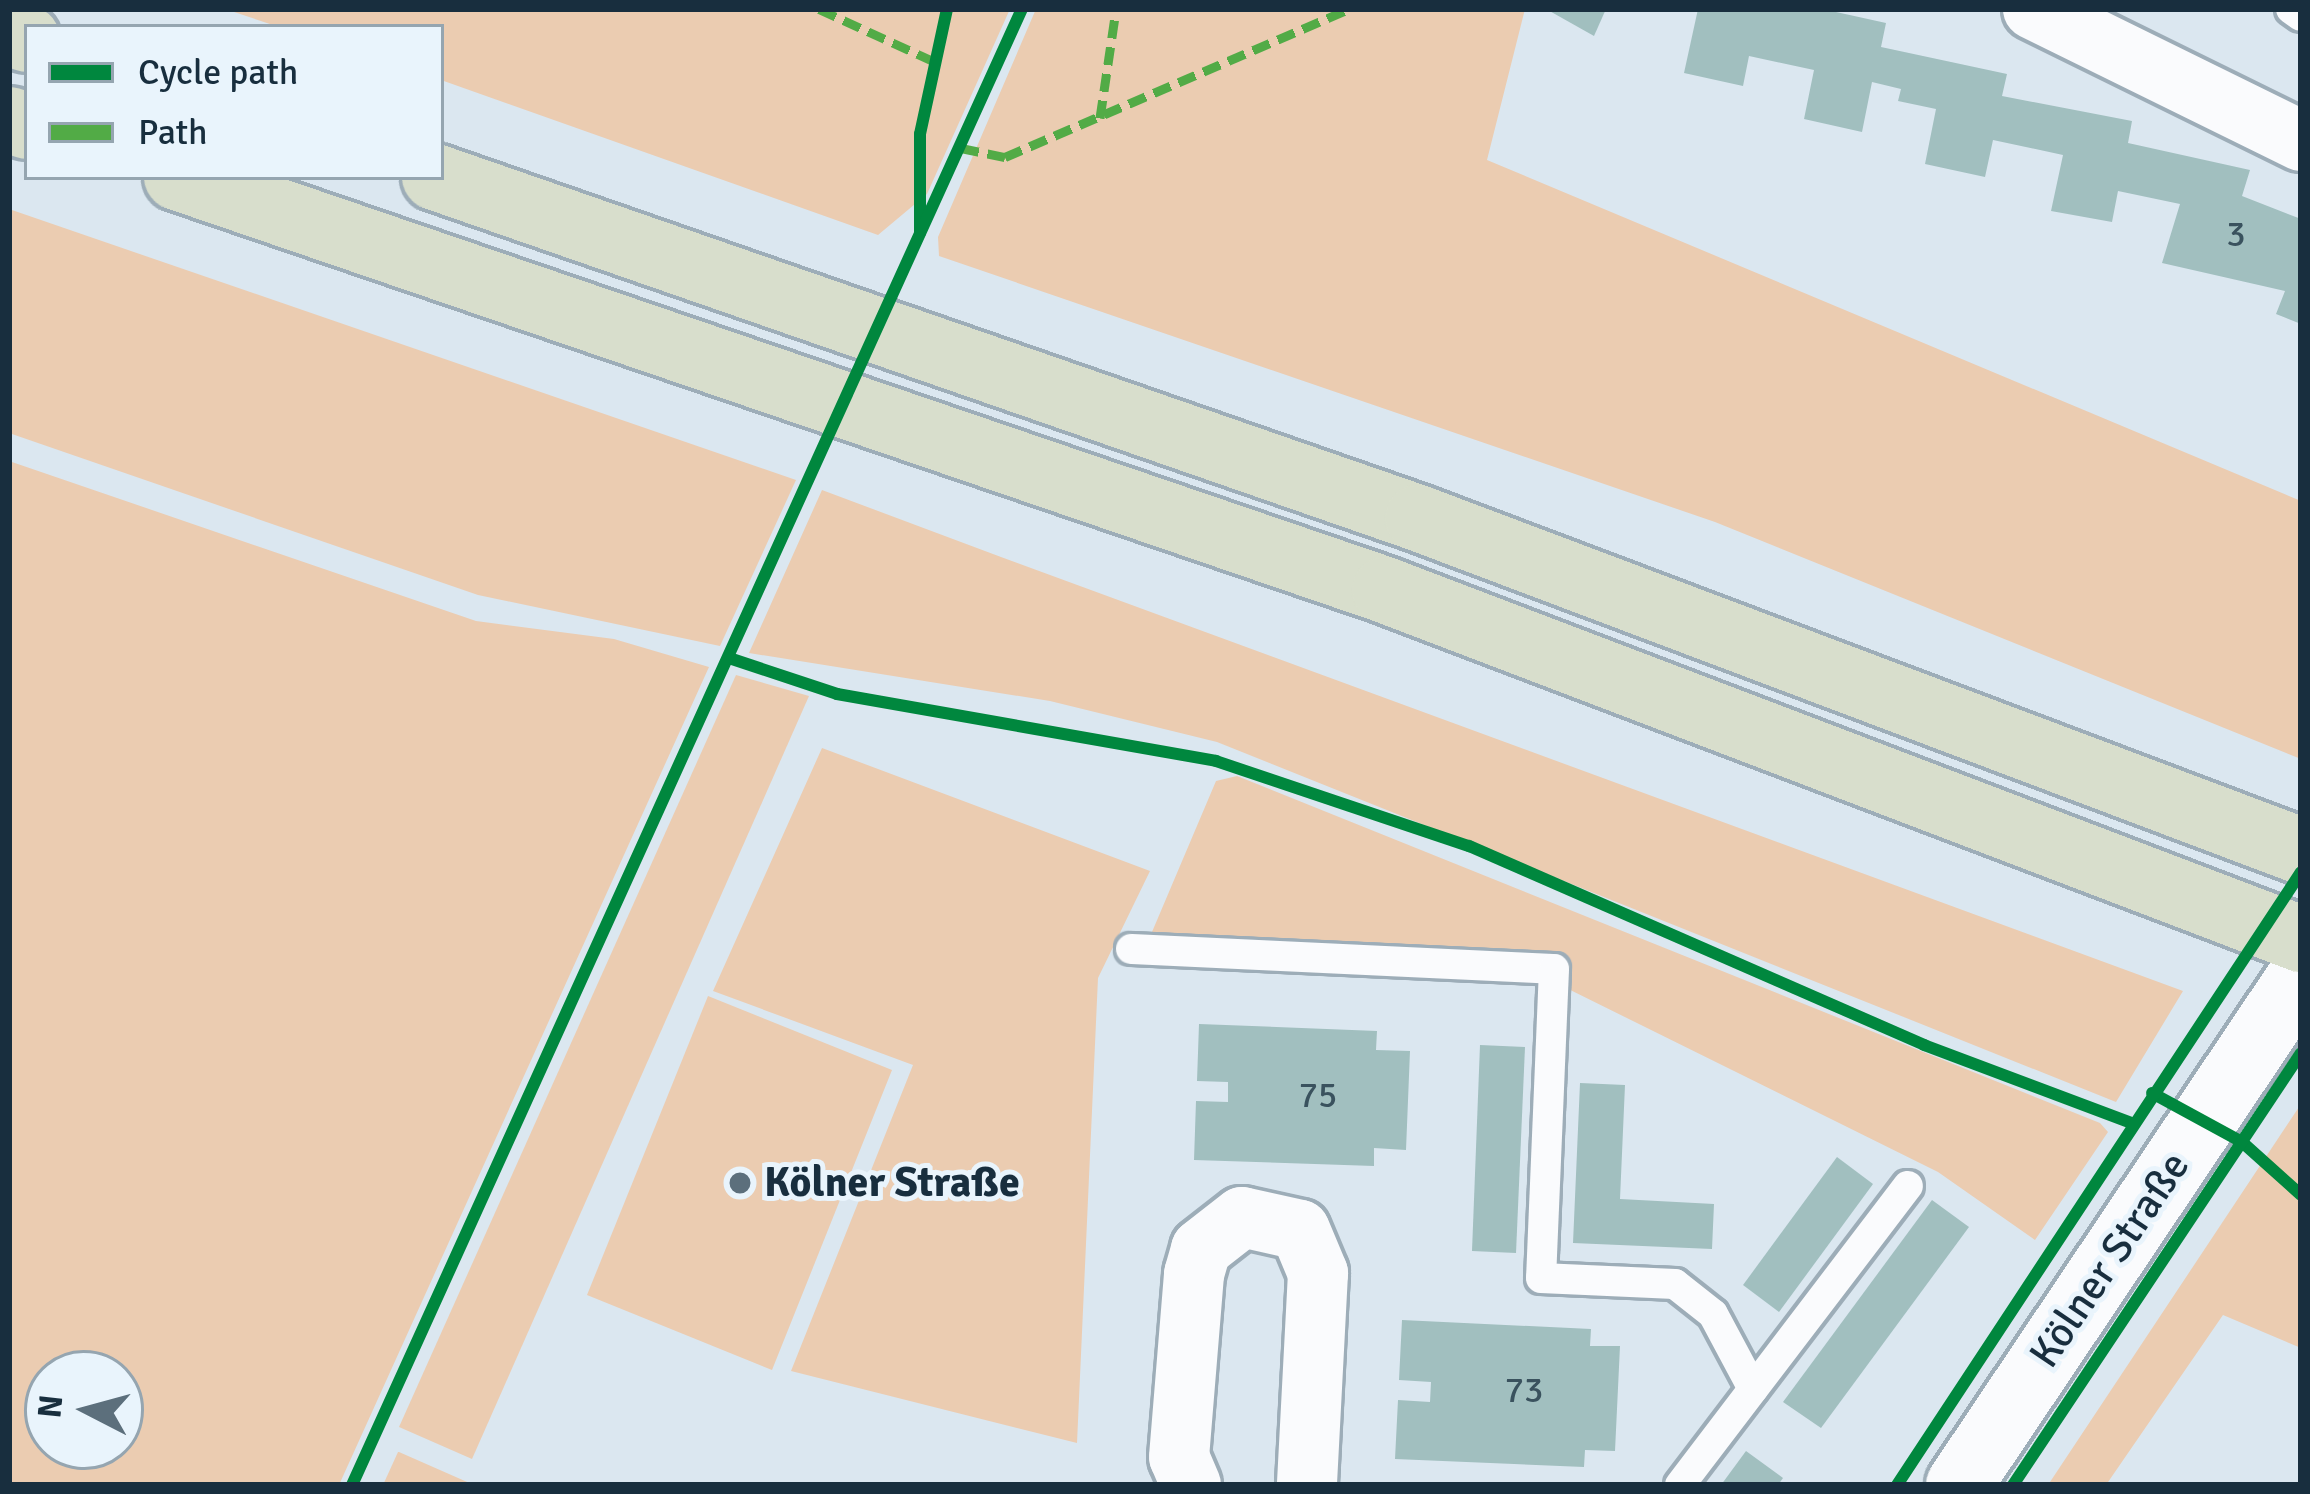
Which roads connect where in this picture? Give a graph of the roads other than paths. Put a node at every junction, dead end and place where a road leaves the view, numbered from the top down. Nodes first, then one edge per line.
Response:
1 (2033, 9) edge
2 (2291, 9) edge
3 (2301, 16) edge
4 (2301, 141) edge
5 (186, 180) edge
6 (444, 180) edge
7 (2277, 841) edge
8 (2301, 939) edge
9 (1131, 949) dead end
10 (2301, 976) edge
11 (1908, 1186) dead end
12 (1753, 1389) junction
13 (1191, 1485) edge
14 (1307, 1485) edge
15 (1680, 1485) edge
16 (1959, 1485) edge

1 - 4 street
2 - 3 lane
5 - 8 highway
6 - 7 highway
9 - 12 lane
10 - 16 main road, Kölner Straße
11 - 12 lane
12 - 15 lane
13 - 14 street

